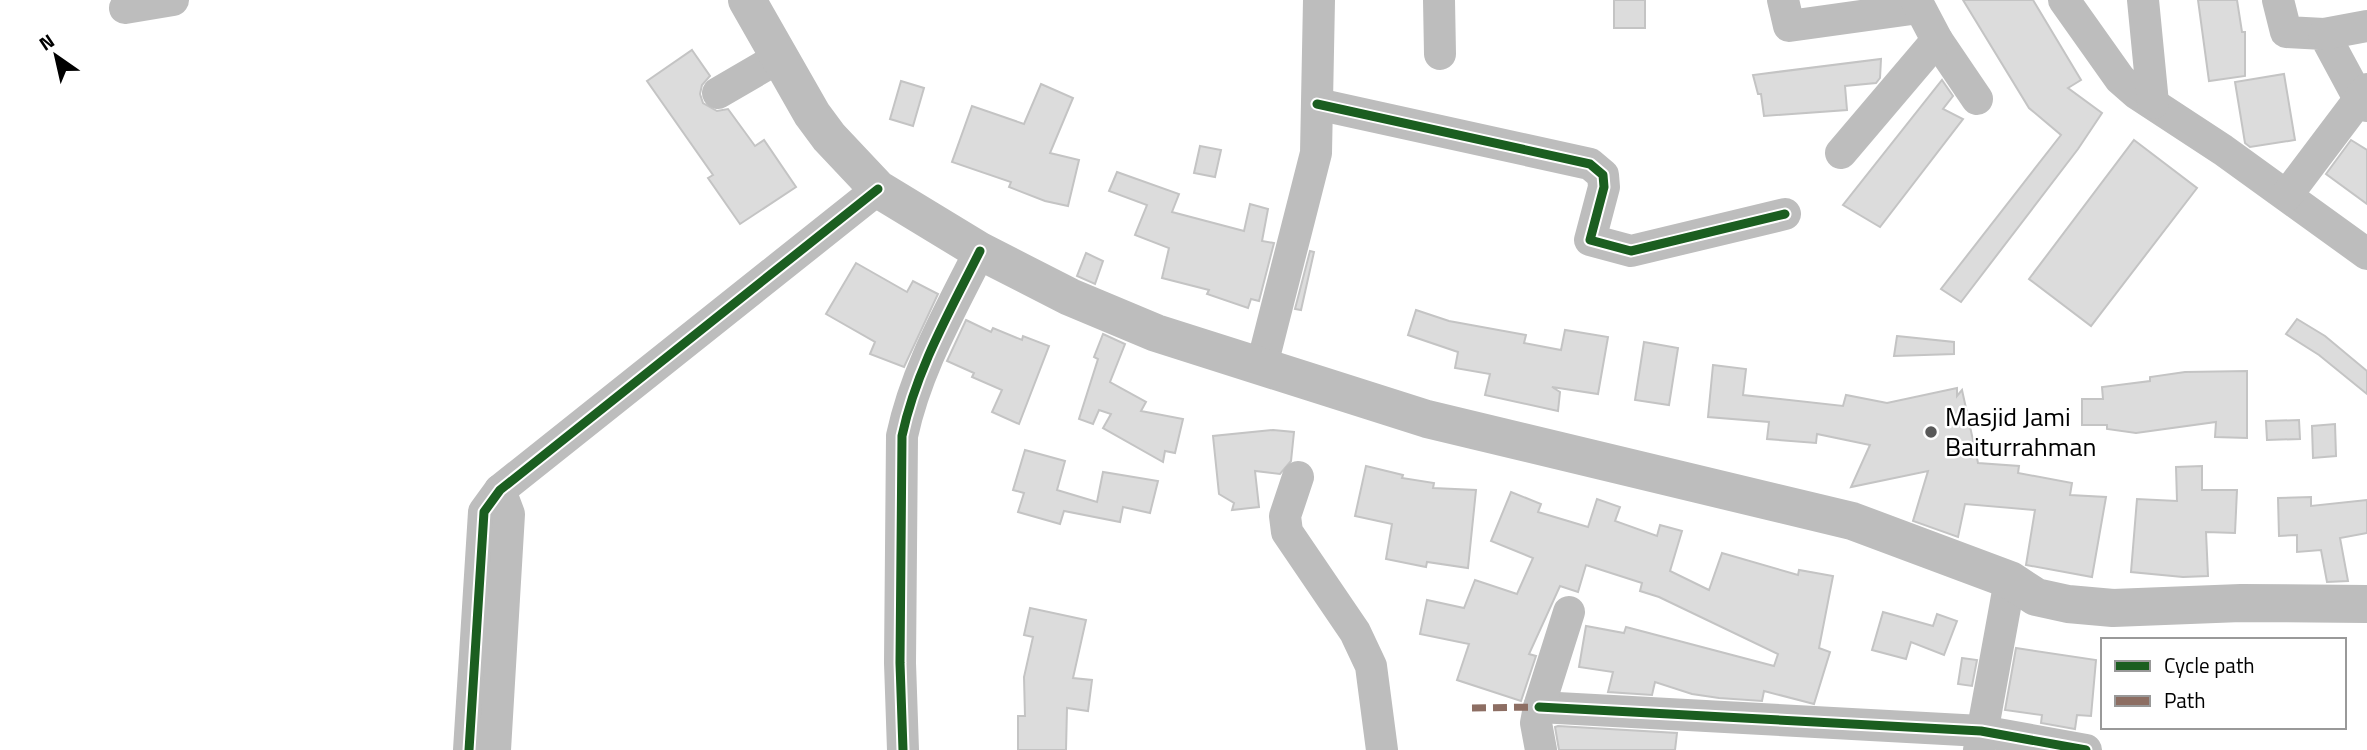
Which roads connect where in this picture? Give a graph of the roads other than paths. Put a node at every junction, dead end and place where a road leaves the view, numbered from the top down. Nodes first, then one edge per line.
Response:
1 (173, 0) edge
2 (747, 0) edge
3 (1319, 0) edge
4 (1439, 0) edge
5 (1783, 0) edge
6 (2064, 0) edge
7 (2143, 0) edge
8 (2278, 0) edge
9 (1917, 4) edge
10 (125, 8) dead end
11 (2367, 26) edge
12 (2324, 34) junction
13 (1937, 40) junction
14 (1440, 54) dead end
15 (778, 58) junction
16 (718, 93) dead end
17 (2364, 98) edge
18 (1977, 99) dead end
19 (2153, 103) junction
20 (1317, 104) junction
21 (1841, 153) dead end
22 (878, 189) junction
23 (2287, 195) junction
24 (1785, 214) dead end
25 (979, 251) junction
26 (2367, 254) edge
27 (1262, 365) junction
28 (1298, 477) dead end
29 (500, 490) junction
30 (2010, 580) junction
31 (2367, 604) edge
32 (1569, 612) dead end
33 (1539, 707) junction
34 (1980, 741) edge
35 (469, 750) edge
36 (495, 750) edge
37 (903, 750) edge
38 (1382, 750) edge
39 (1541, 750) edge
40 (2086, 750) edge

1 - 10 street
2 - 15 main road
3 - 20 street
4 - 14 street
5 - 9 street
6 - 19 street
7 - 19 street
8 - 12 street
9 - 13 street
11 - 12 street
12 - 17 street
13 - 18 street
13 - 21 street
15 - 16 street
15 - 22 main road
17 - 23 street
19 - 23 street
20 - 24 street
20 - 27 street
22 - 25 main road
22 - 29 street
23 - 26 street
25 - 27 main road
25 - 37 street
27 - 30 main road
28 - 38 street
29 - 35 street
29 - 36 street
30 - 31 main road
30 - 34 street
32 - 33 street
33 - 34 street
33 - 39 street
34 - 40 street

